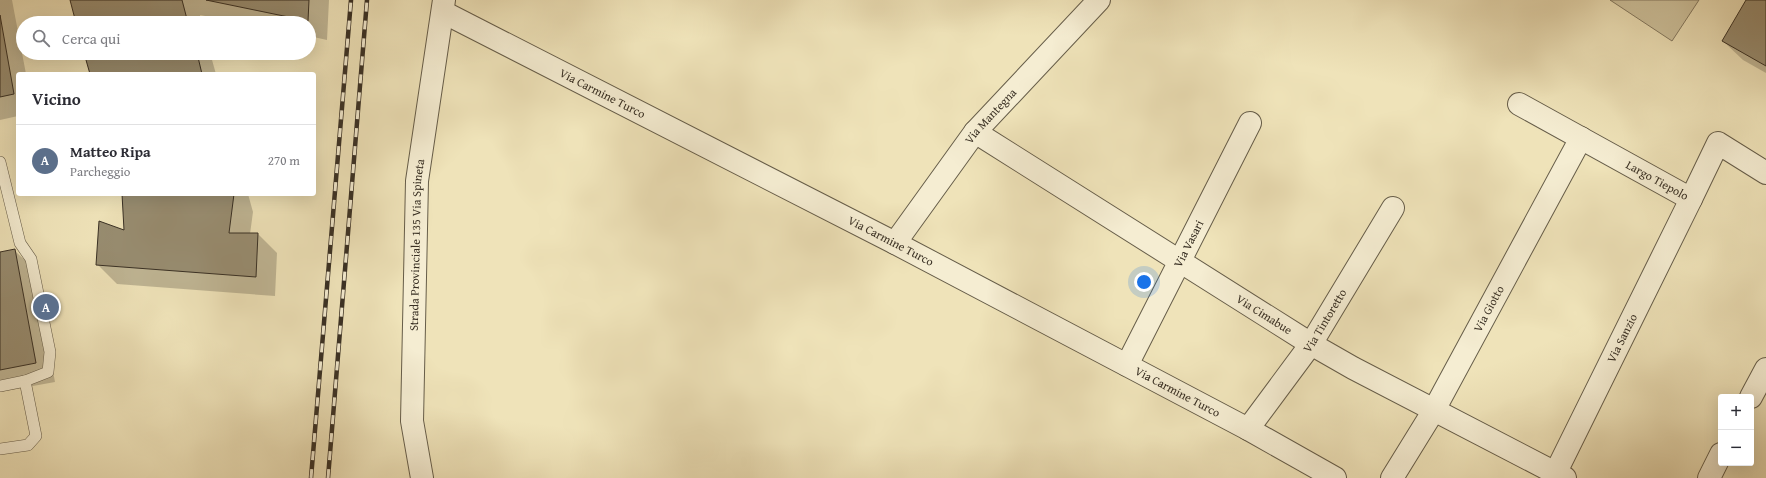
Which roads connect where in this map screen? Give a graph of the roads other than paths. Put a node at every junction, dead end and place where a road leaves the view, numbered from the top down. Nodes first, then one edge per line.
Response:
1 (1099, 0) edge
2 (443, 6) edge
3 (1520, 104) dead end
4 (1250, 123) dead end
5 (976, 132) junction
6 (1581, 138) junction
7 (0, 162) edge
8 (1766, 173) edge
9 (1691, 199) junction
10 (1393, 208) dead end
11 (895, 243) junction
12 (1179, 260) junction
13 (1311, 344) junction
14 (1127, 365) junction
15 (1766, 369) edge
16 (24, 381) junction
17 (0, 386) edge
18 (1753, 394) edge
19 (1434, 410) junction
20 (1248, 429) junction
21 (0, 449) edge
22 (1718, 460) edge
23 (1558, 476) edge
24 (422, 478) edge
25 (1335, 478) edge
26 (1392, 478) edge
27 (1709, 478) edge

1 - 5 street, Via Mantegna
2 - 11 street, Via Carmine Turco
2 - 24 street, Strada Provinciale 135 Via Spineta
3 - 6 street, Largo Tiepolo
4 - 12 street, Via Vasari
5 - 11 street, Via Mantegna
5 - 12 street, Via Cimabue
6 - 9 street, Largo Tiepolo
6 - 19 street, Via Giotto
7 - 16 lane
8 - 9 street, Largo Tiepolo
9 - 23 street, Via Sanzio
10 - 13 street, Via Tintoretto
11 - 14 street, Via Carmine Turco
12 - 13 street, Via Cimabue
12 - 14 street, Via Vasari
13 - 19 street, Via Cimabue
13 - 20 street, Via Tintoretto
14 - 20 street, Via Carmine Turco
15 - 18 street
16 - 17 lane
16 - 21 lane
19 - 23 street, Via Cimabue
19 - 26 street, Via Giotto
20 - 25 street, Via Carmine Turco
22 - 27 street

